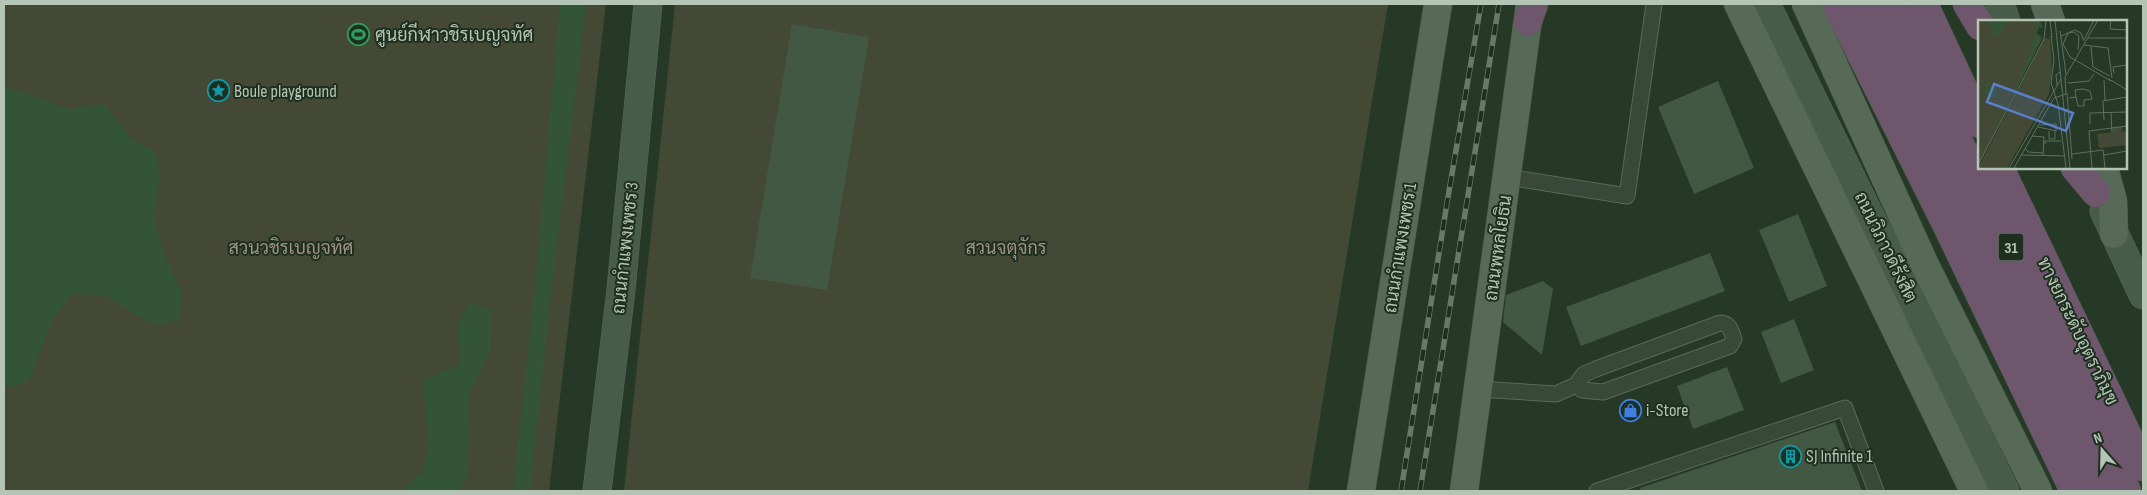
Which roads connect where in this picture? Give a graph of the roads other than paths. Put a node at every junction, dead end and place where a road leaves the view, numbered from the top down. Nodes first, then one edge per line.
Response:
1 (648, 4) edge
2 (1438, 4) edge
3 (1654, 4) edge
4 (1738, 4) edge
5 (1766, 4) edge
6 (1806, 4) edge
7 (1836, 4) edge
8 (1866, 4) edge
9 (1893, 4) edge
10 (1924, 4) edge
11 (1941, 4) edge
12 (1967, 4) edge
13 (2000, 4) edge
14 (2046, 4) edge
15 (1530, 9) edge
16 (2006, 20) edge
17 (2052, 20) edge
18 (1978, 23) edge
19 (1978, 87) edge
20 (1978, 120) edge
21 (2000, 169) edge
22 (2013, 169) edge
23 (2076, 169) edge
24 (2083, 169) edge
25 (2104, 169) edge
26 (1507, 177) junction
27 (2096, 193) junction
28 (2114, 234) junction
29 (2143, 295) edge
30 (1576, 385) junction
31 (1479, 389) junction
32 (2143, 438) edge
33 (2143, 467) edge
34 (597, 491) edge
35 (1361, 491) edge
36 (1464, 491) edge
37 (1597, 491) edge
38 (1876, 491) edge
39 (1974, 491) edge
40 (2005, 491) edge
41 (2038, 491) edge
42 (2074, 491) edge
43 (2102, 491) edge
44 (2127, 491) edge

1 - 34 main road, ถนนกำแพงเพชร 3
2 - 35 main road, ถนนกำแพงเพชร 1
3 - 26 lane
4 - 39 main road
5 - 40 main road, ถนนวิภาวดีรังสิต
6 - 41 main road
7 - 42 highway
8 - 43 highway, 31
9 - 44 highway, ทางยกระดับอุตราภิมุข / 31
10 - 20 highway
11 - 19 highway
12 - 18 highway
13 - 16 main road
14 - 17 main road
15 - 26 main road, ถนนพหลโยธิน
21 - 33 highway, ทางยกระดับอุตราภิมุข / 31
22 - 32 highway, 31
23 - 27 highway
24 - 27 main road
25 - 28 main road
26 - 31 main road, ถนนพหลโยธิน
27 - 28 main road
28 - 29 main road
30 - 30 lane
30 - 31 lane
31 - 36 main road, ถนนพหลโยธิน
37 - 38 lane

